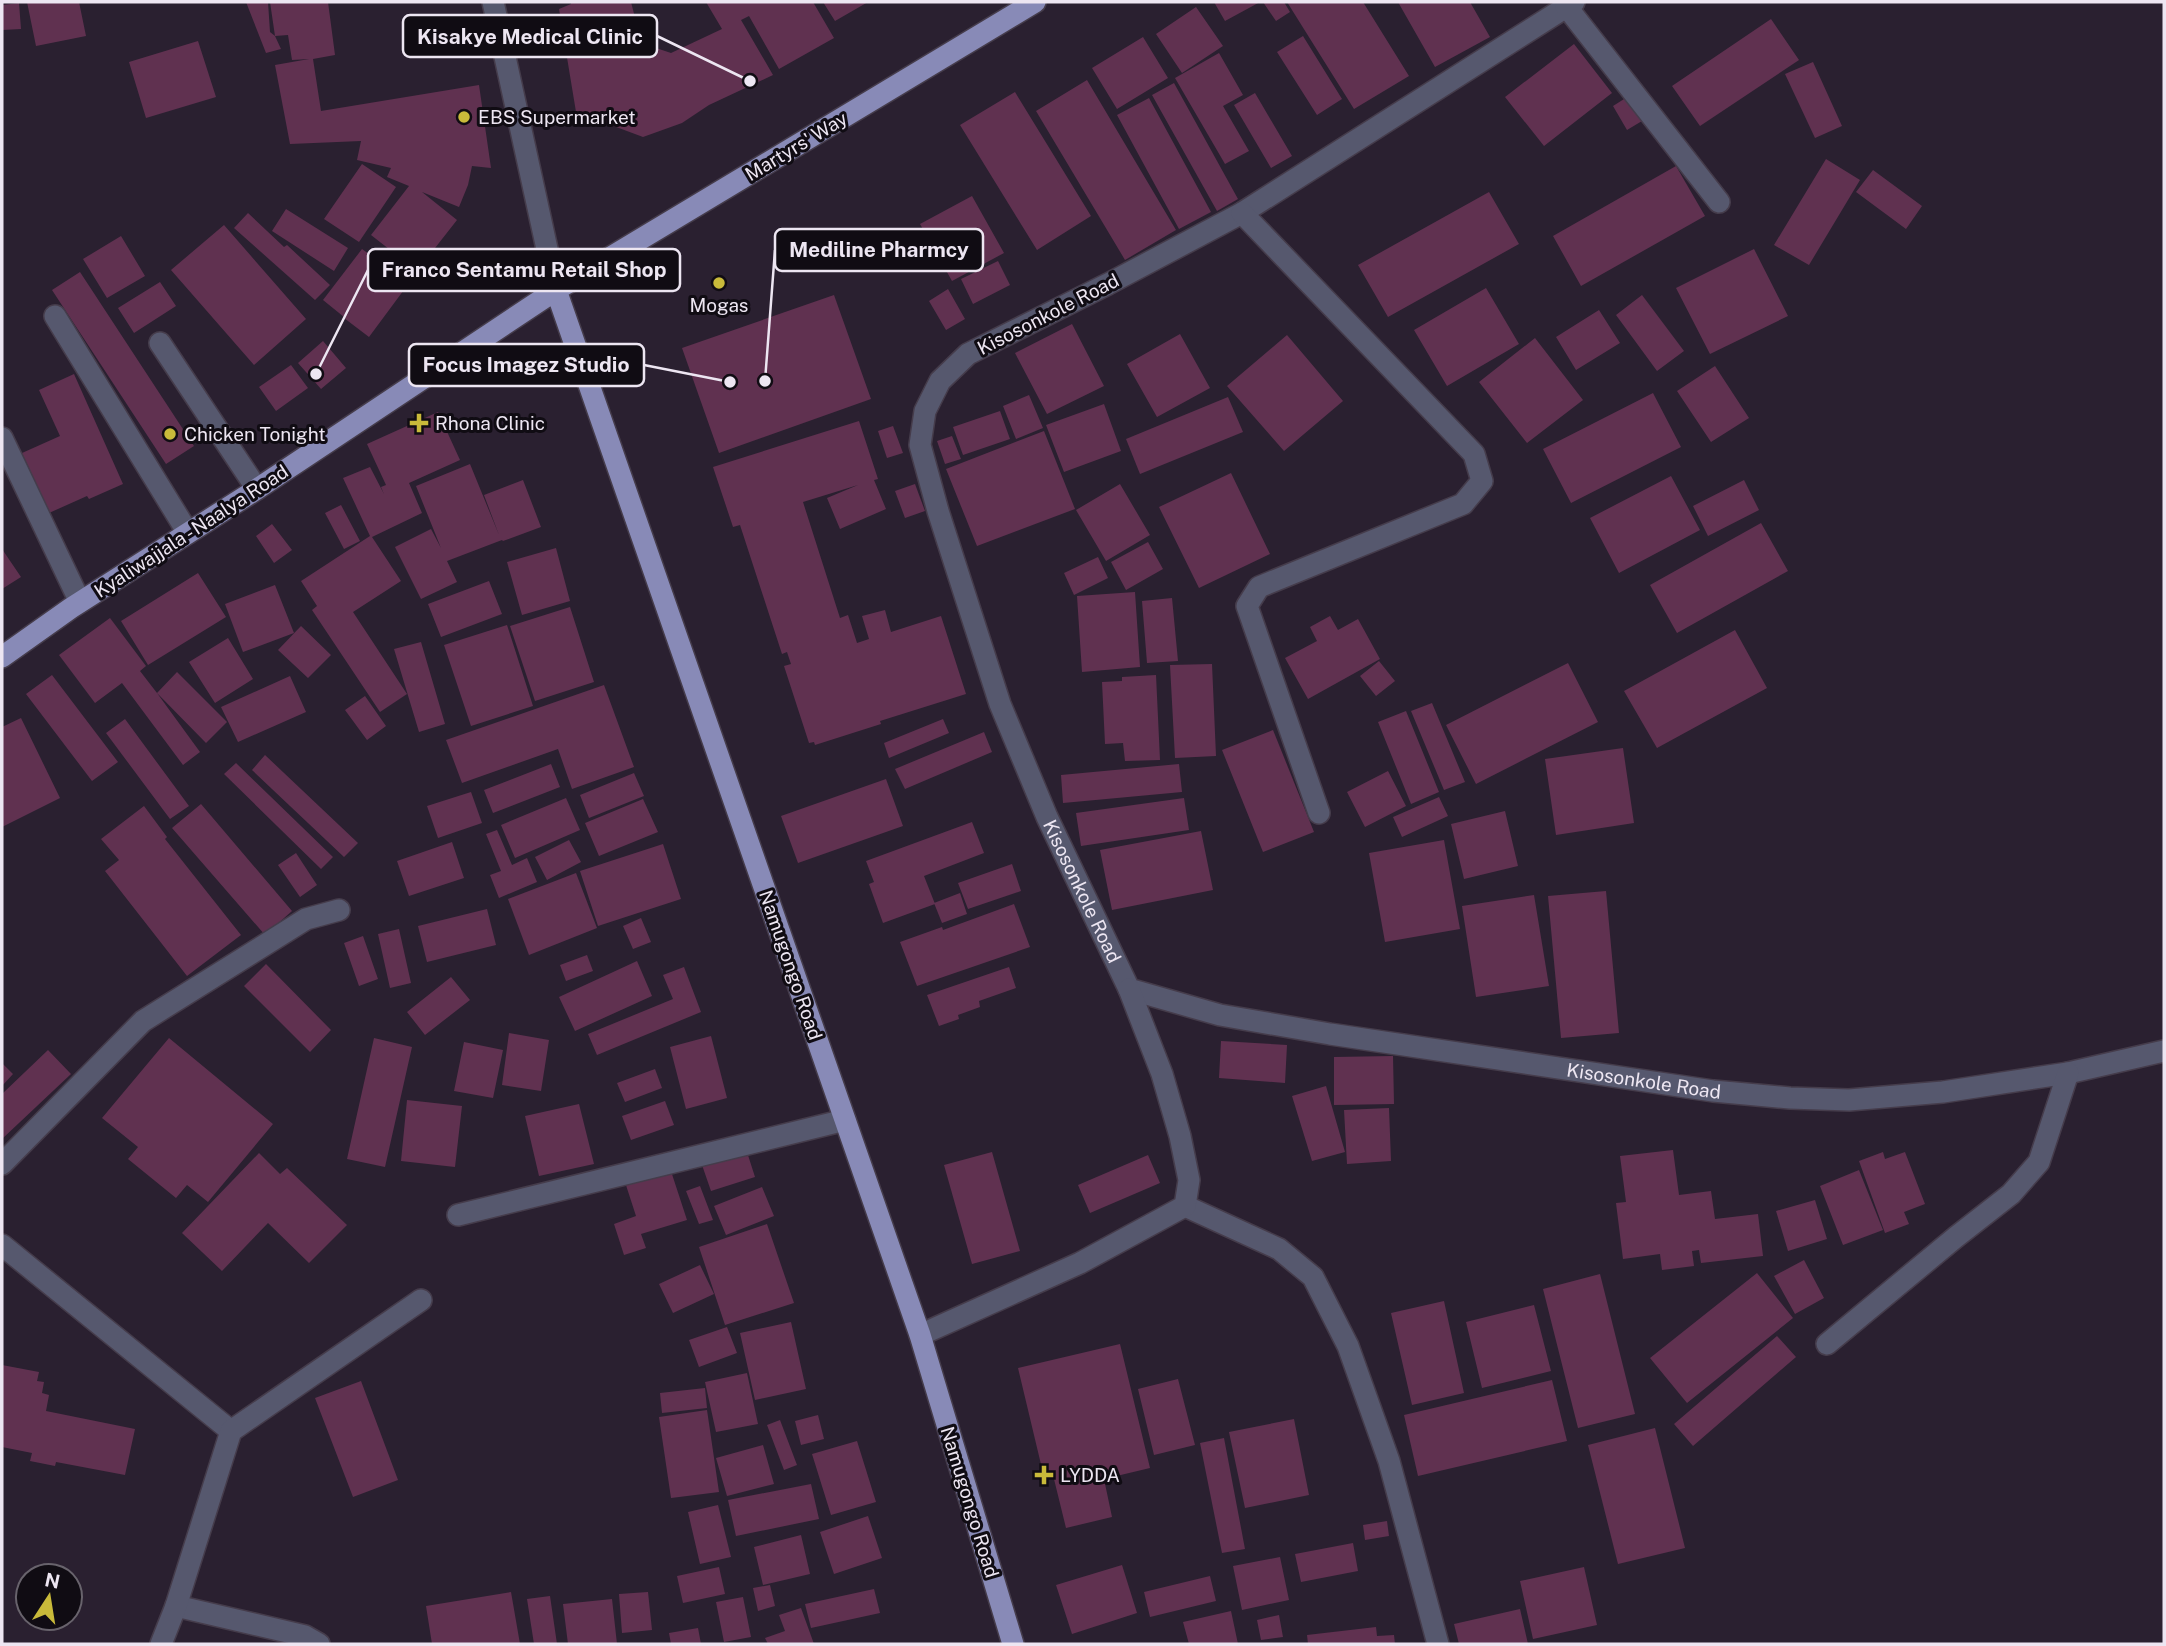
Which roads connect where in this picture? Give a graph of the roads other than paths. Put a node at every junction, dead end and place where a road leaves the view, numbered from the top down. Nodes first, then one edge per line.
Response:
1 (494, 2) edge
2 (1035, 2) edge
3 (1570, 4) edge
4 (1719, 202) dead end
5 (1242, 213) junction
6 (556, 290) junction
7 (55, 316) dead end
8 (160, 343) dead end
9 (2, 438) edge
10 (257, 489) junction
11 (188, 533) junction
12 (80, 602) junction
13 (2, 657) edge
14 (1319, 813) dead end
15 (339, 910) dead end
16 (1129, 989) junction
17 (2164, 1051) edge
18 (2068, 1073) junction
19 (845, 1120) junction
20 (2, 1164) edge
21 (1185, 1206) junction
22 (458, 1215) dead end
23 (2, 1245) edge
24 (421, 1300) dead end
25 (920, 1335) junction
26 (1827, 1344) dead end
27 (231, 1432) junction
28 (176, 1606) junction
29 (161, 1644) edge
30 (319, 1644) edge
31 (1013, 1644) edge
32 (1438, 1644) edge

1 - 6 street
2 - 6 main road, Martyrs' Way
3 - 4 street
3 - 5 street, Kisosonkole Road
5 - 14 street
5 - 16 street, Kisosonkole Road
6 - 10 main road, Kyaliwajjala - Naalya Road
6 - 19 main road, Namugongo Road
7 - 11 street
8 - 10 street
9 - 12 street
10 - 11 main road, Kyaliwajjala - Naalya Road
11 - 12 main road, Kyaliwajjala - Naalya Road
12 - 13 main road, Kyaliwajjala - Naalya Road
15 - 20 street
16 - 18 street, Kisosonkole Road
16 - 21 street, Kisosonkole Road
17 - 18 street, Kisosonkole Road
18 - 26 street
19 - 22 street
19 - 25 main road, Namugongo Road
21 - 25 street
21 - 32 street
23 - 27 street
24 - 27 street
25 - 31 main road, Namugongo Road
27 - 28 street
28 - 29 street
28 - 30 street

